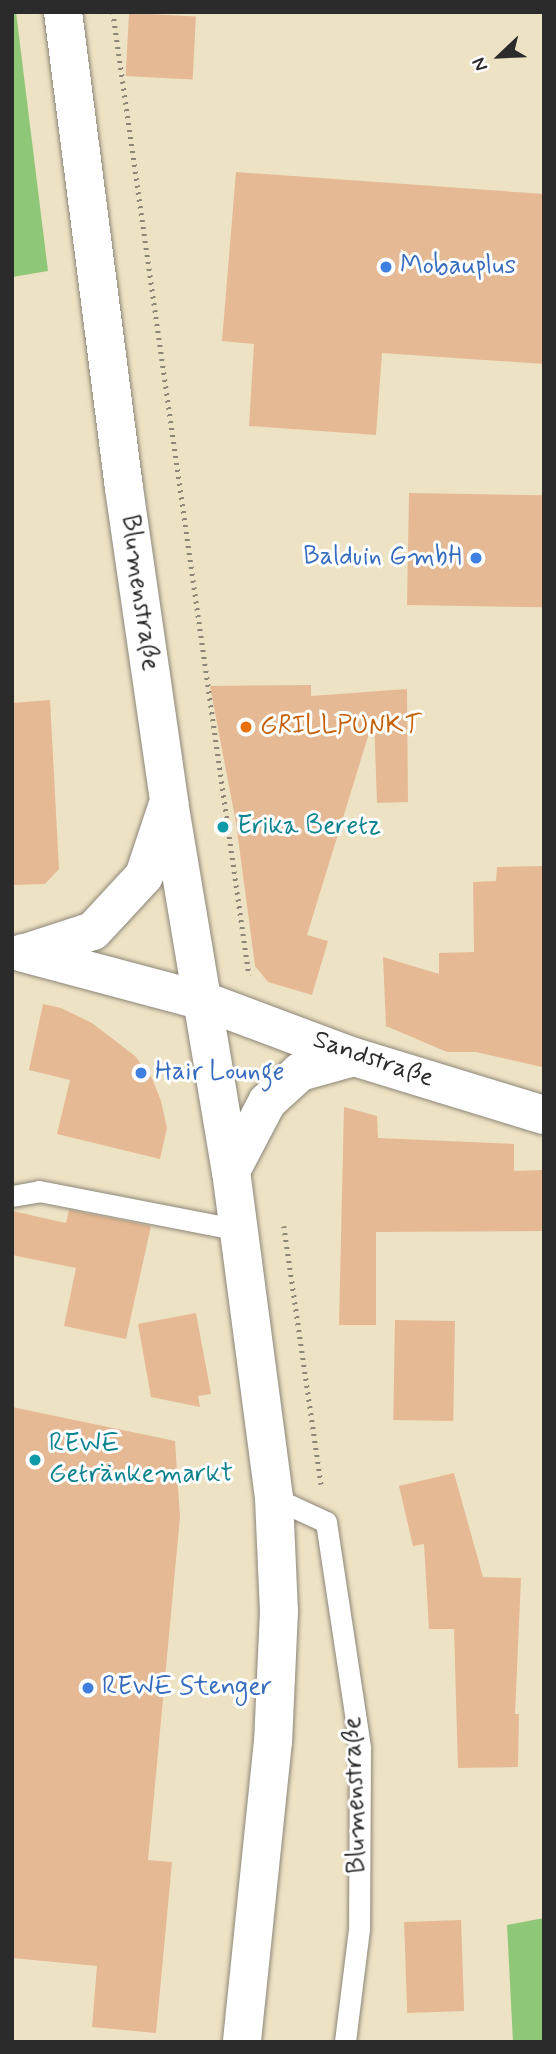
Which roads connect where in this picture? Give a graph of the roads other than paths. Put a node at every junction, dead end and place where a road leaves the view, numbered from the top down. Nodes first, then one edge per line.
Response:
1 (63, 12) edge
2 (169, 803) junction
3 (19, 952) edge
4 (204, 1001) junction
5 (354, 1057) junction
6 (544, 1115) edge
7 (231, 1171) junction
8 (12, 1196) edge
9 (240, 1230) junction
10 (274, 1498) junction
11 (242, 2042) edge
12 (345, 2042) edge

1 - 2 main road, Blumenstraße
2 - 3 main road
2 - 4 main road, Blumenstraße
3 - 4 main road, Sandstraße
4 - 5 main road, Sandstraße
4 - 7 main road, Blumenstraße
5 - 6 main road, Sandstraße
5 - 7 main road
7 - 9 main road, Blumenstraße
8 - 9 lane
9 - 10 main road, Blumenstraße
10 - 11 main road, Blumenstraße
10 - 12 lane, Blumenstraße

